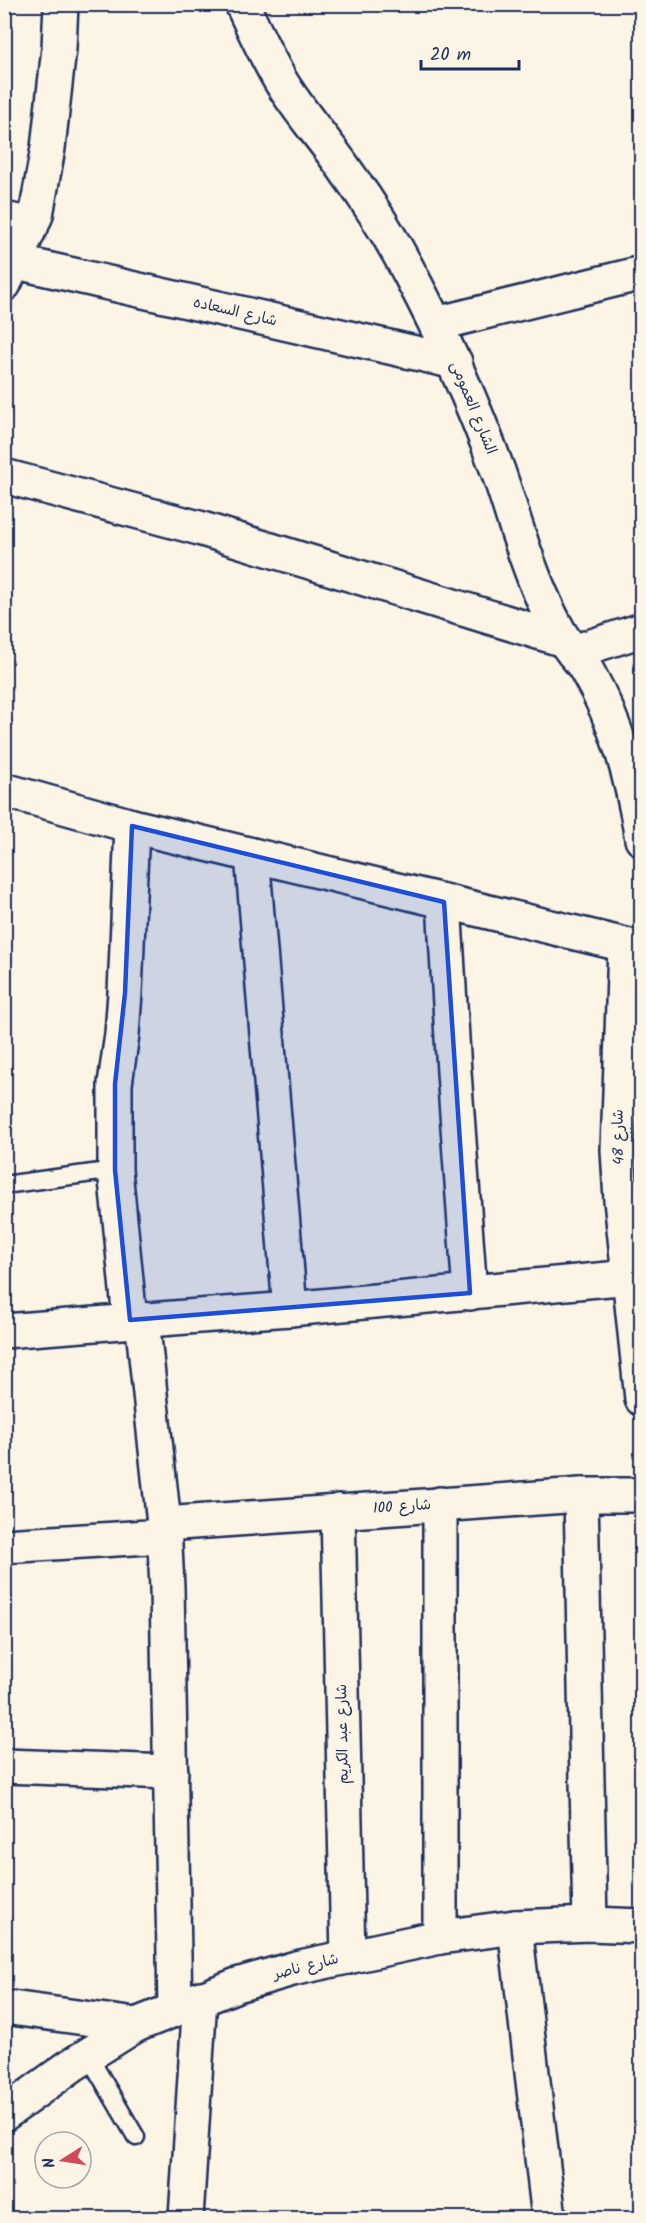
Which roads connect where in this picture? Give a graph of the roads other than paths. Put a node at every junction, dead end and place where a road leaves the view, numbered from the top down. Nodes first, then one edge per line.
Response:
1 (62, 4) edge
2 (242, 4) edge
3 (18, 222) edge
4 (10, 273) edge
5 (642, 273) edge
6 (436, 324) junction
7 (455, 363) junction
8 (4, 476) edge
9 (642, 630) edge
10 (568, 646) junction
11 (633, 753) edge
12 (4, 790) edge
13 (132, 826) junction
14 (642, 839) edge
15 (252, 855) junction
16 (444, 902) junction
17 (633, 947) edge
18 (632, 1008) edge
19 (116, 1170) junction
20 (4, 1185) edge
21 (630, 1277) junction
22 (470, 1293) junction
23 (290, 1309) junction
24 (136, 1320) junction
25 (4, 1331) edge
26 (642, 1399) edge
27 (581, 1495) junction
28 (642, 1495) edge
29 (440, 1504) junction
30 (338, 1511) junction
31 (164, 1530) junction
32 (4, 1546) edge
33 (4, 1766) edge
34 (171, 1772) junction
35 (590, 1924) junction
36 (642, 1926) edge
37 (515, 1927) junction
38 (440, 1937) junction
39 (348, 1957) junction
40 (187, 2003) junction
41 (4, 2007) edge
42 (136, 2025) junction
43 (88, 2055) junction
44 (4, 2114) edge
45 (136, 2137) dead end
46 (186, 2218) edge
47 (549, 2218) edge

1 - 3 street
2 - 6 street, الشارع العمومى
3 - 4 street
4 - 7 street, شارع السعاده
5 - 6 street
6 - 7 street, الشارع العمومى
7 - 10 street, الشارع العمومى
8 - 10 street
9 - 10 street
10 - 11 street, الشارع العمومى
11 - 14 street, الشارع العمومى
12 - 13 street
13 - 15 street
13 - 19 street
15 - 16 street
15 - 23 street
16 - 17 street
16 - 22 street
17 - 18 street, شارع 48
18 - 21 street, شارع 48
19 - 20 lane
19 - 24 street
21 - 22 street
21 - 26 street, شارع 48
22 - 23 street
23 - 24 street
24 - 25 street
24 - 31 street
27 - 28 street, شارع 100
27 - 29 street, شارع 100
27 - 35 street
29 - 30 street, شارع 100
29 - 38 street
30 - 31 street, شارع 100
30 - 39 street, شارع عبد الكريم
31 - 32 street, شارع 100
31 - 34 street
33 - 34 street
34 - 40 street
35 - 36 street, شارع ناصر
35 - 37 street, شارع ناصر
37 - 38 street, شارع ناصر
37 - 47 street
38 - 39 street, شارع ناصر
39 - 40 street, شارع ناصر
40 - 42 street, شارع ناصر
40 - 46 street
41 - 42 street
42 - 43 street, شارع ناصر
43 - 44 street, شارع ناصر
43 - 45 lane

